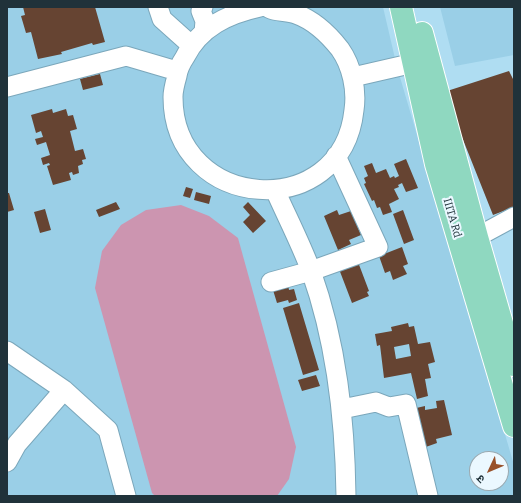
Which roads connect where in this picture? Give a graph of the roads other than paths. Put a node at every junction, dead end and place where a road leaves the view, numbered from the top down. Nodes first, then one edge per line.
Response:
1 (158, 7) edge
2 (203, 7) edge
3 (260, 7) edge
4 (267, 7) edge
5 (401, 7) edge
6 (416, 7) edge
7 (197, 39) junction
8 (421, 62) junction
9 (177, 71) junction
10 (353, 77) junction
11 (7, 87) edge
12 (336, 156) junction
13 (275, 190) junction
14 (514, 217) edge
15 (468, 239) junction
16 (311, 271) junction
17 (271, 282) dead end
18 (7, 351) edge
19 (514, 365) edge
20 (64, 390) junction
21 (342, 409) junction
22 (513, 420) edge
23 (7, 462) edge
24 (126, 496) edge
25 (346, 496) edge
26 (428, 496) edge

1 - 7 street
2 - 7 street
3 - 7 street
4 - 10 street
5 - 8 main road, IIITA Rd
6 - 8 main road, IIITA Rd
7 - 9 street
8 - 10 street
8 - 15 main road, IIITA Rd
9 - 11 street
9 - 13 street
10 - 12 street
12 - 13 street
12 - 16 street
13 - 16 street
14 - 15 street
15 - 19 main road, IIITA Rd
15 - 22 main road, IIITA Rd
16 - 17 street
16 - 21 street
18 - 20 street
20 - 23 street
20 - 24 street
21 - 25 street
21 - 26 street

